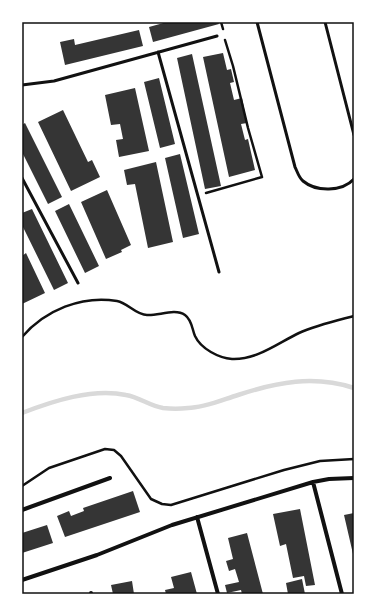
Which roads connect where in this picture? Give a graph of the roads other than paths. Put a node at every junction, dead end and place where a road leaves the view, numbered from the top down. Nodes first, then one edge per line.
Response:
1 (257, 22) edge
2 (324, 22) edge
3 (217, 36) dead end
4 (158, 52) junction
5 (22, 85) edge
6 (354, 135) edge
7 (22, 178) edge
8 (354, 179) edge
9 (219, 272) dead end
10 (78, 283) dead end
11 (110, 478) dead end
12 (354, 478) edge
13 (313, 482) junction
14 (22, 510) edge
15 (197, 517) junction
16 (22, 580) edge
17 (218, 594) edge
18 (342, 594) edge

1 - 8 lane
2 - 6 lane
3 - 4 lane
4 - 5 lane
4 - 9 lane
7 - 10 lane
11 - 14 street
12 - 13 street
13 - 15 street
13 - 18 street
15 - 16 street
15 - 17 street

